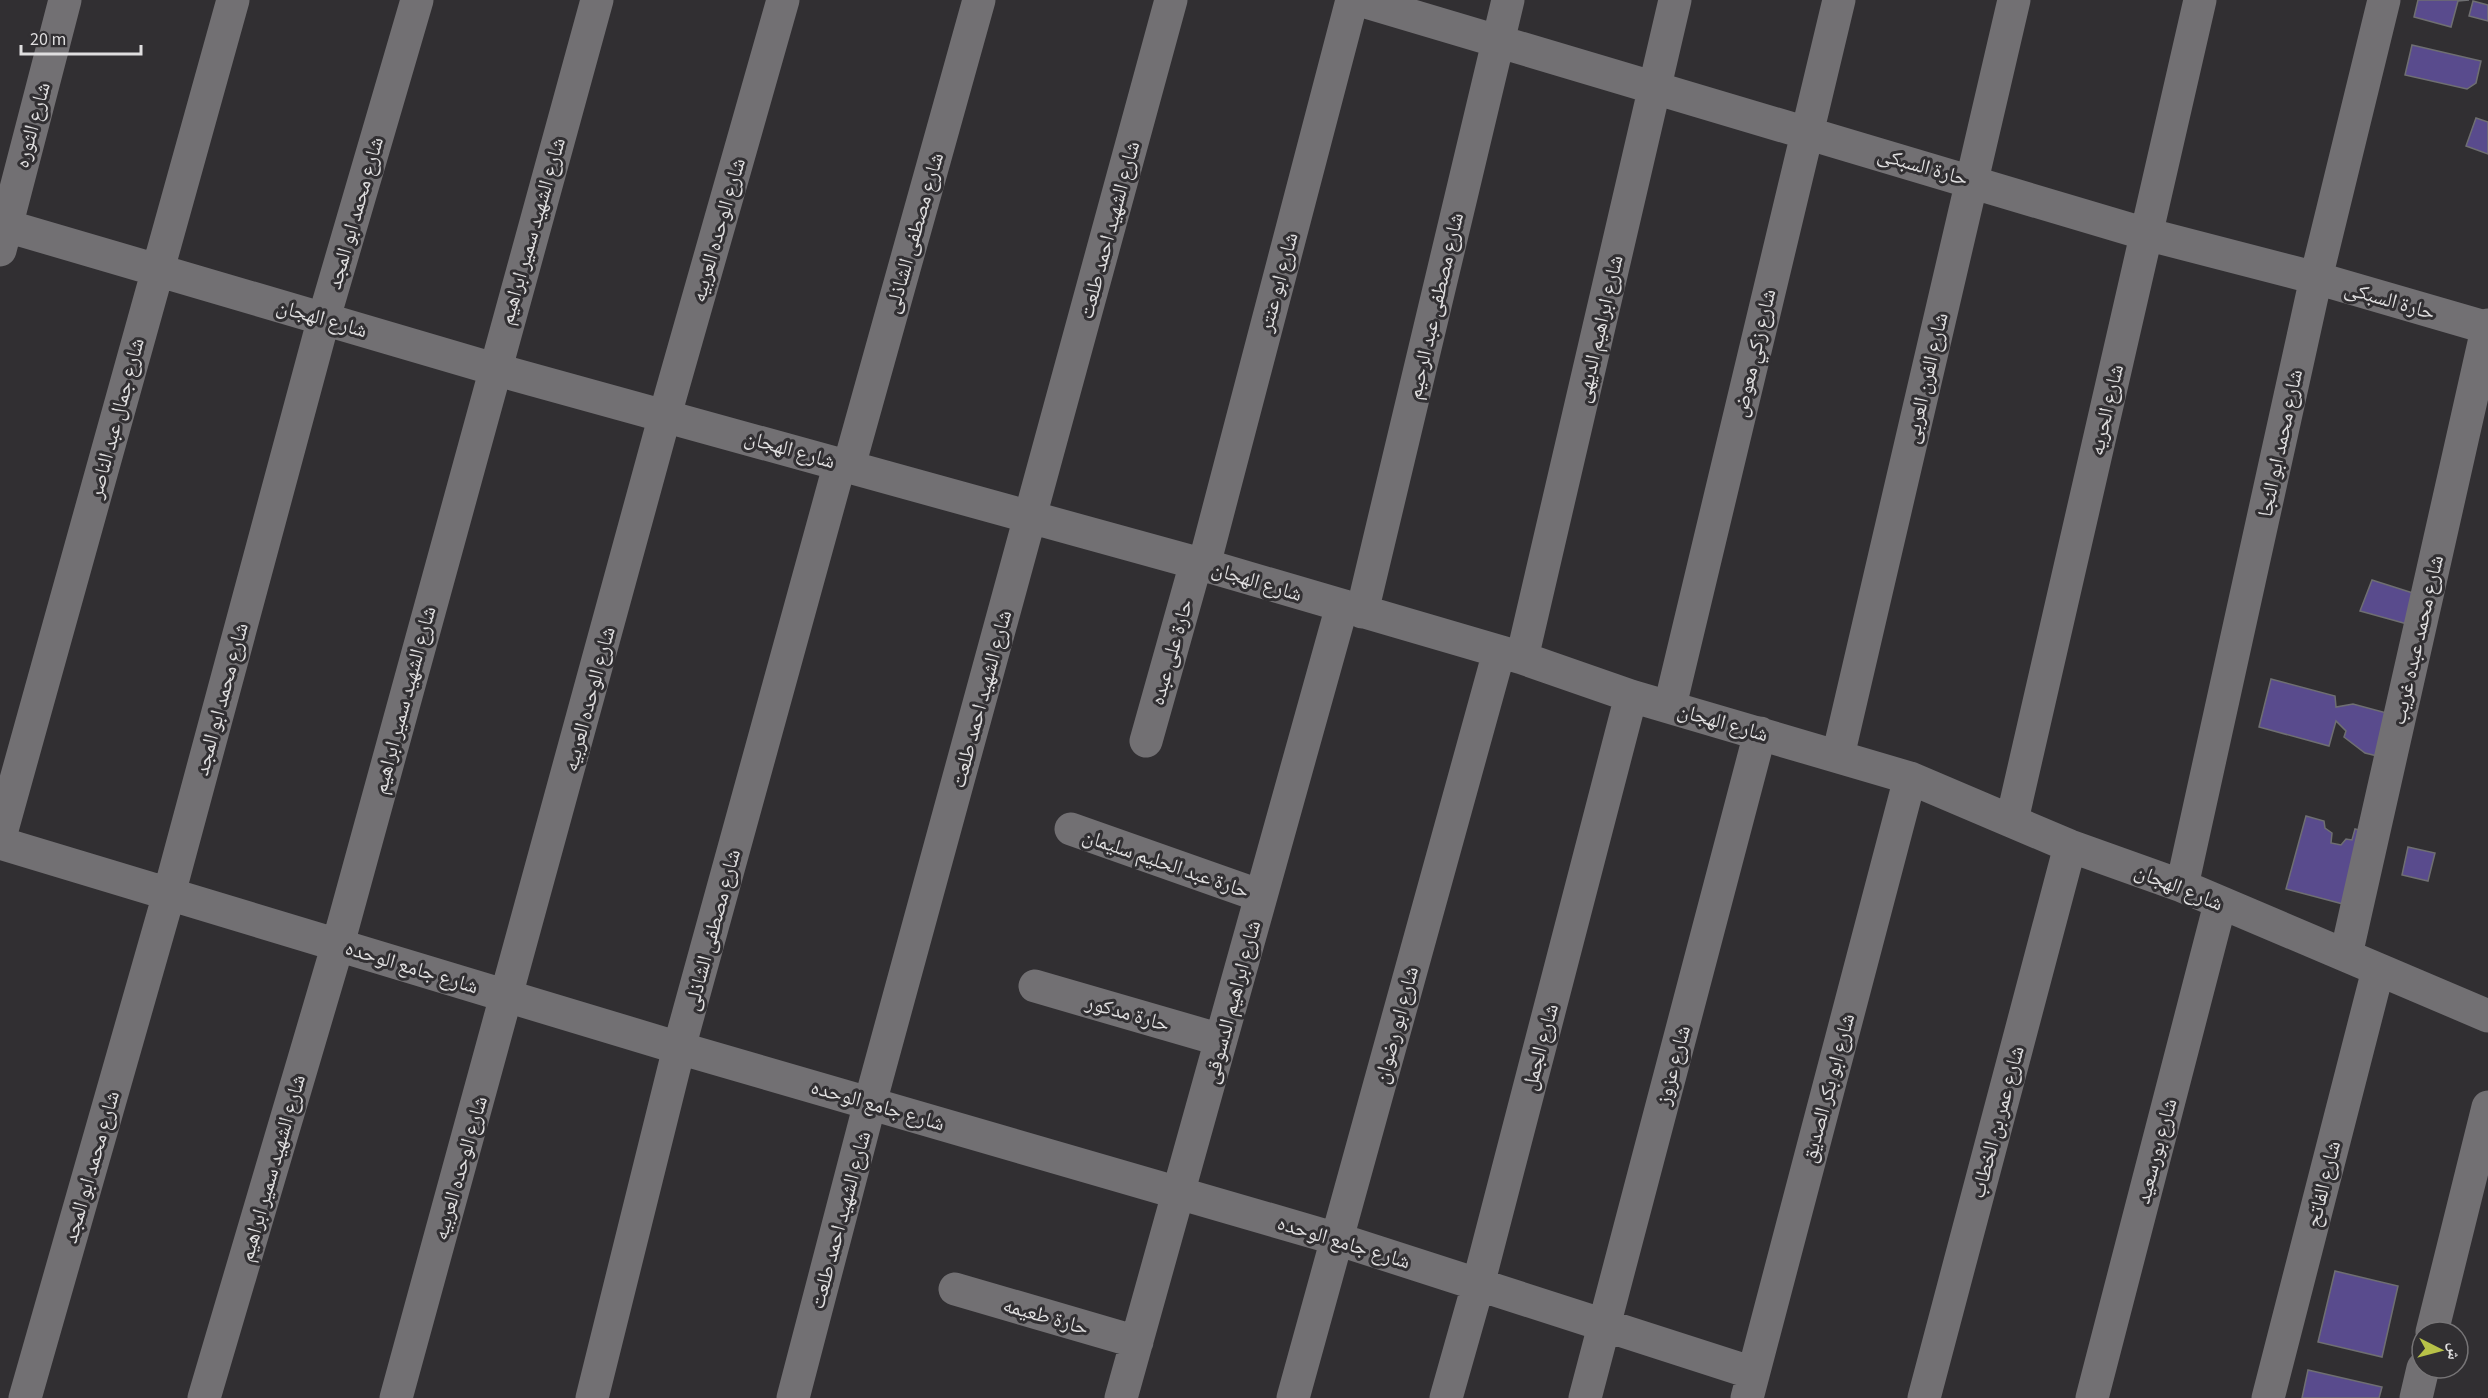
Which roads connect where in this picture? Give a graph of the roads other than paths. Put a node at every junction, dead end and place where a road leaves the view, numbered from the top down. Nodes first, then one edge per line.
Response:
1 (65, 0) edge
2 (233, 0) edge
3 (417, 0) edge
4 (597, 0) edge
5 (783, 0) edge
6 (979, 0) edge
7 (1171, 0) edge
8 (1352, 0) edge
9 (1359, 0) edge
10 (1509, 0) edge
11 (1676, 0) edge
12 (1839, 0) edge
13 (2014, 0) edge
14 (2200, 0) edge
15 (2384, 0) edge
16 (1499, 41) junction
17 (1655, 87) junction
18 (1807, 132) junction
19 (1972, 180) junction
20 (2, 233) edge
21 (2146, 234) junction
22 (157, 270) junction
23 (2316, 278) junction
24 (324, 318) junction
25 (2488, 327) edge
26 (494, 369) junction
27 (666, 415) junction
28 (845, 465) junction
29 (1031, 517) junction
30 (1200, 564) junction
31 (1352, 609) junction
32 (1511, 655) junction
33 (1631, 696) junction
34 (1670, 706) junction
35 (1760, 733) junction
36 (1146, 741) dead end
37 (1838, 756) junction
38 (1910, 778) junction
39 (2012, 820) junction
40 (1071, 829) dead end
41 (0, 837) edge
42 (0, 843) edge
43 (2070, 846) junction
44 (2182, 886) junction
45 (169, 894) junction
46 (1261, 896) junction
47 (2220, 904) junction
48 (338, 944) junction
49 (2346, 955) junction
50 (2378, 970) junction
51 (1035, 986) dead end
52 (508, 996) junction
53 (2488, 1016) edge
54 (1221, 1040) junction
55 (679, 1048) junction
56 (870, 1103) junction
57 (2488, 1107) edge
58 (1179, 1192) junction
59 (1337, 1239) junction
60 (1478, 1285) junction
61 (955, 1289) dead end
62 (2435, 1320) edge
63 (1605, 1325) junction
64 (1137, 1342) junction
65 (2420, 1380) edge
66 (1750, 1386) edge
67 (25, 1398) edge
68 (204, 1398) edge
69 (396, 1398) edge
70 (592, 1398) edge
71 (793, 1398) edge
72 (1121, 1398) edge
73 (1293, 1398) edge
74 (1446, 1398) edge
75 (1585, 1398) edge
76 (1924, 1398) edge
77 (2092, 1398) edge
78 (2268, 1398) edge
79 (2416, 1398) edge

1 - 20 street, شارع الثوره
2 - 22 street, شارع جمال عبد الناصر
3 - 24 street, شارع محمد ابو المجد
4 - 26 street, شارع الشهيد سمير ابراهيم
5 - 27 street, شارع الوحده العربيه
6 - 28 street, شارع مصطفى الشاذلى
7 - 29 street, شارع الشهيد احمد طلعت
8 - 30 street, شارع ابو عنتر
9 - 16 street, حارة السبكى
10 - 16 street, شارع مصطفى عبد الرحيم
11 - 17 street, شارع ابراهيم الديهى
12 - 18 street, شارع زكي معوض
13 - 19 street, شارع الفرن العربى
14 - 21 street, شارع الحريه
15 - 23 street, شارع محمد ابو النجا
16 - 17 street, حارة السبكى
16 - 31 street, شارع مصطفى عبد الرحيم
17 - 18 street, حارة السبكى
17 - 32 street, شارع ابراهيم الديهى
18 - 19 street, حارة السبكى
18 - 34 street, شارع زكي معوض
19 - 21 street, حارة السبكى
19 - 37 street, شارع الفرن العربى
20 - 22 street, شارع الهجان
21 - 23 street, حارة السبكى
21 - 39 street, شارع الحريه
22 - 24 street, شارع الهجان
22 - 41 street, شارع جمال عبد الناصر
23 - 25 street, حارة السبكى
23 - 44 street, شارع محمد ابو النجا
24 - 26 street, شارع الهجان
24 - 45 street, شارع محمد ابو المجد
25 - 49 street, شارع محمد عبده غريب
26 - 27 street, شارع الهجان
26 - 48 street, شارع الشهيد سمير ابراهيم
27 - 28 street, شارع الهجان
27 - 52 street, شارع الوحده العربيه
28 - 29 street, شارع الهجان
28 - 55 street, شارع مصطفى الشاذلى
29 - 30 street, شارع الهجان
29 - 56 street, شارع الشهيد احمد طلعت
30 - 31 street, شارع الهجان
30 - 36 street, حارة على عبده
31 - 32 street, شارع الهجان
31 - 46 street, شارع ابراهيم الدسوقى
32 - 33 street, شارع الهجان
32 - 59 street, شارع ابو رضوان
33 - 34 street, شارع الهجان
33 - 60 street, شارع الجمل
34 - 35 street, شارع الهجان
35 - 37 street, شارع الهجان
35 - 63 street, شارع عزوز
37 - 38 street, شارع الهجان
38 - 39 street, شارع الهجان
38 - 66 street, شارع ابو بكر الصديق
39 - 43 street, شارع الهجان
40 - 46 street, حارة عبد الحليم سليمان
42 - 45 street, شارع جامع الوحده
43 - 44 street, شارع الهجان
43 - 76 street, شارع عمر بن الخطاب
44 - 47 street, شارع الهجان
45 - 48 street, شارع جامع الوحده
45 - 67 street, شارع محمد ابو المجد
46 - 54 street, شارع ابراهيم الدسوقى
47 - 49 street, شارع الهجان
47 - 77 street, شارع بورسعيد
48 - 52 street, شارع جامع الوحده
48 - 68 street, شارع الشهيد سمير ابراهيم
49 - 50 street, شارع الهجان
50 - 53 street, شارع الهجان
50 - 78 street, شارع الفاتح
51 - 54 street, حارة مدكور
52 - 55 street, شارع جامع الوحده
52 - 69 street, شارع الوحده العربيه
54 - 58 street, شارع ابراهيم الدسوقى
55 - 56 street, شارع جامع الوحده
55 - 70 street, شارع مصطفى الشاذلى
56 - 58 street, شارع جامع الوحده
56 - 71 street, شارع الشهيد احمد طلعت
57 - 62 street
58 - 59 street, شارع جامع الوحده
58 - 64 street, شارع ابراهيم الدسوقى
59 - 60 street, شارع جامع الوحده
59 - 73 street, شارع ابو رضوان
60 - 63 street, شارع جامع الوحده
60 - 74 street, شارع الجمل
61 - 64 street, حارة طعيمه
63 - 66 street, شارع جامع الوحده
63 - 75 street, شارع عزوز
64 - 72 street, شارع ابراهيم الدسوقى
65 - 79 street

